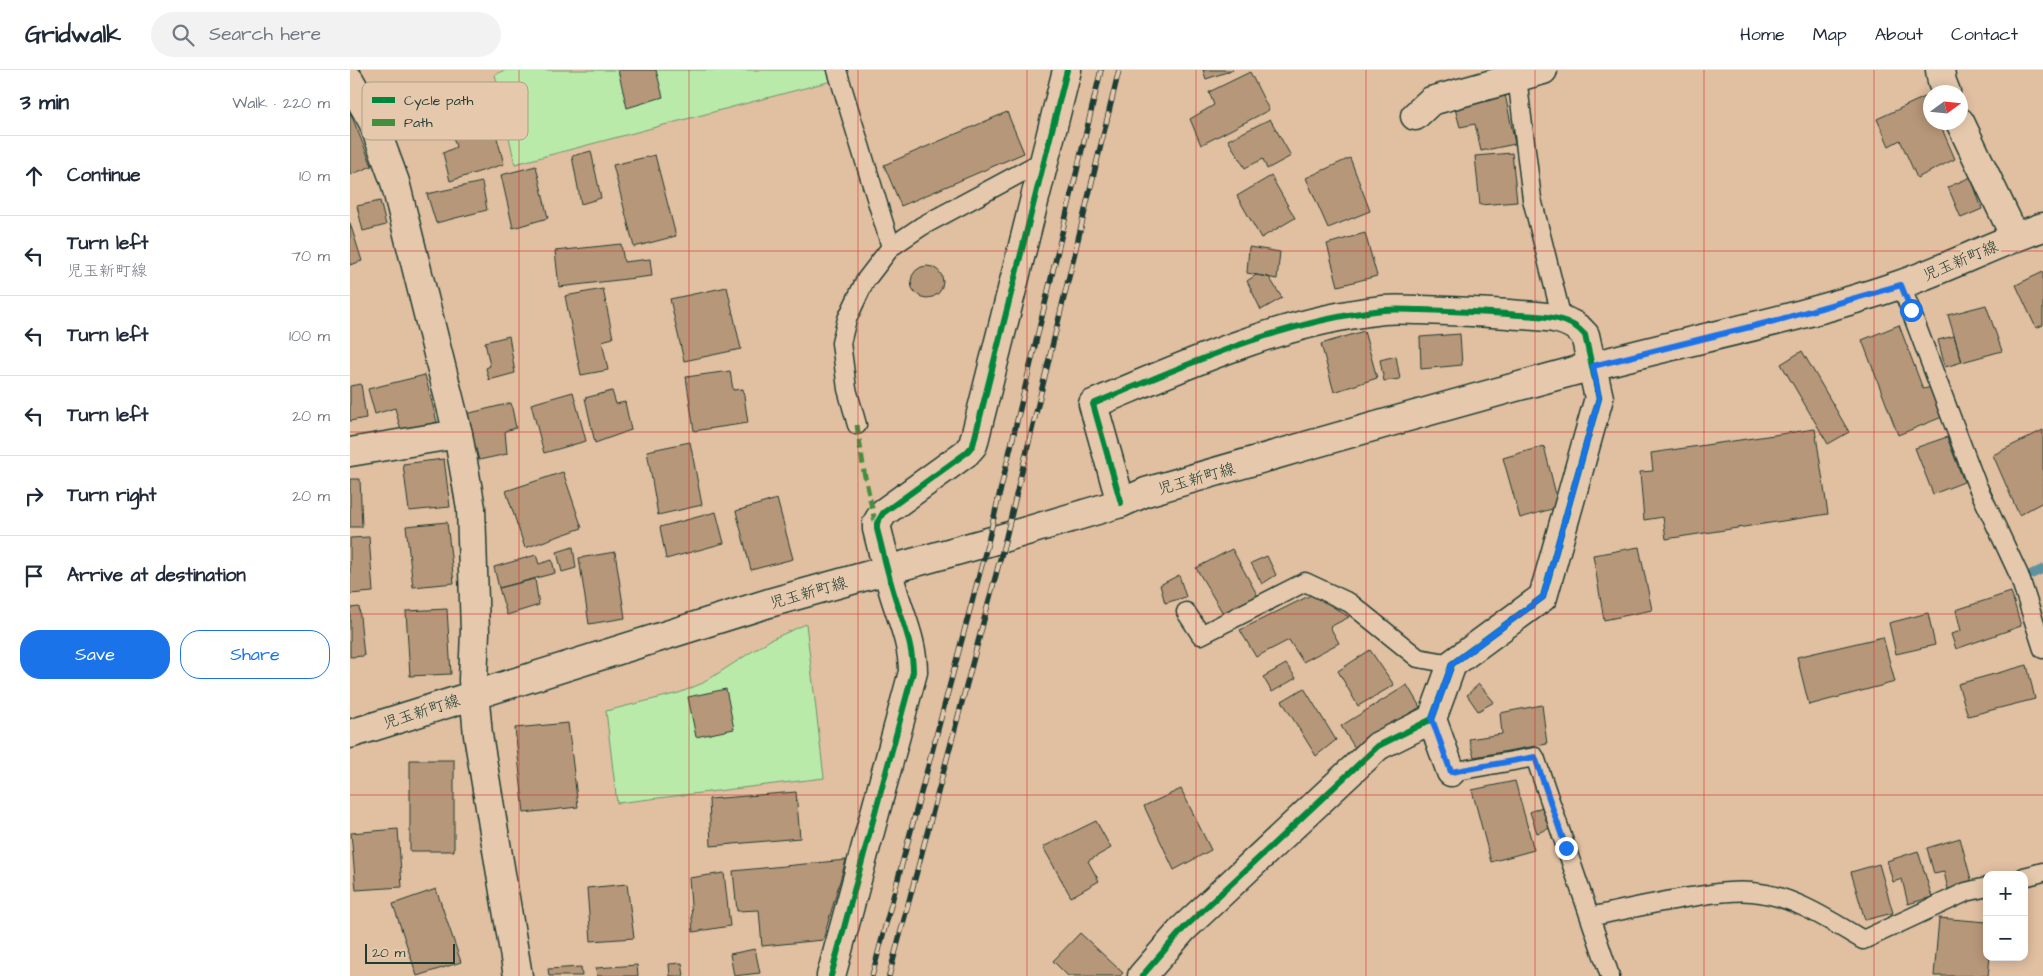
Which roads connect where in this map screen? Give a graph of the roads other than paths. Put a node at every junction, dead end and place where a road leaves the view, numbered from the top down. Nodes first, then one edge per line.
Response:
1 (837, 70) edge
2 (1066, 70) edge
3 (1544, 70) edge
4 (1940, 70) edge
5 (1517, 78) junction
6 (350, 81) edge
7 (1943, 85) edge
8 (362, 102) edge
9 (1415, 116) dead end
10 (1964, 130) edge
11 (380, 140) edge
12 (1043, 161) junction
13 (2043, 226) edge
14 (2016, 236) junction
15 (891, 247) junction
16 (1901, 285) junction
17 (1562, 320) junction
18 (1593, 366) junction
19 (857, 425) dead end
20 (458, 434) junction
21 (350, 452) edge
22 (1121, 503) junction
23 (888, 571) junction
24 (1186, 612) dead end
25 (2043, 649) edge
26 (1452, 664) junction
27 (474, 694) junction
28 (1432, 719) junction
29 (350, 734) edge
30 (1451, 772) joint
31 (2043, 872) edge
32 (2028, 876) edge
33 (1983, 887) edge
34 (1590, 917) junction
35 (518, 976) edge
36 (831, 976) edge
37 (1142, 976) edge
38 (1610, 976) edge

1 - 15 lane
2 - 12 street
3 - 5 street
4 - 7 street
5 - 9 street
5 - 17 lane
6 - 8 street
10 - 14 street
11 - 20 street
12 - 15 lane
12 - 23 street
13 - 14 street, 児玉新町線
14 - 16 street, 児玉新町線
15 - 19 lane
16 - 18 street, 児玉新町線
16 - 25 lane
17 - 18 street
17 - 22 street
18 - 22 street, 児玉新町線
18 - 26 street
20 - 21 street
20 - 27 street
22 - 23 street, 児玉新町線
23 - 27 street, 児玉新町線
23 - 36 street
24 - 26 lane
26 - 28 street
27 - 29 street, 児玉新町線
27 - 35 street
28 - 30 street
28 - 37 street
30 - 34 lane
31 - 32 lane
33 - 34 lane
34 - 38 lane

